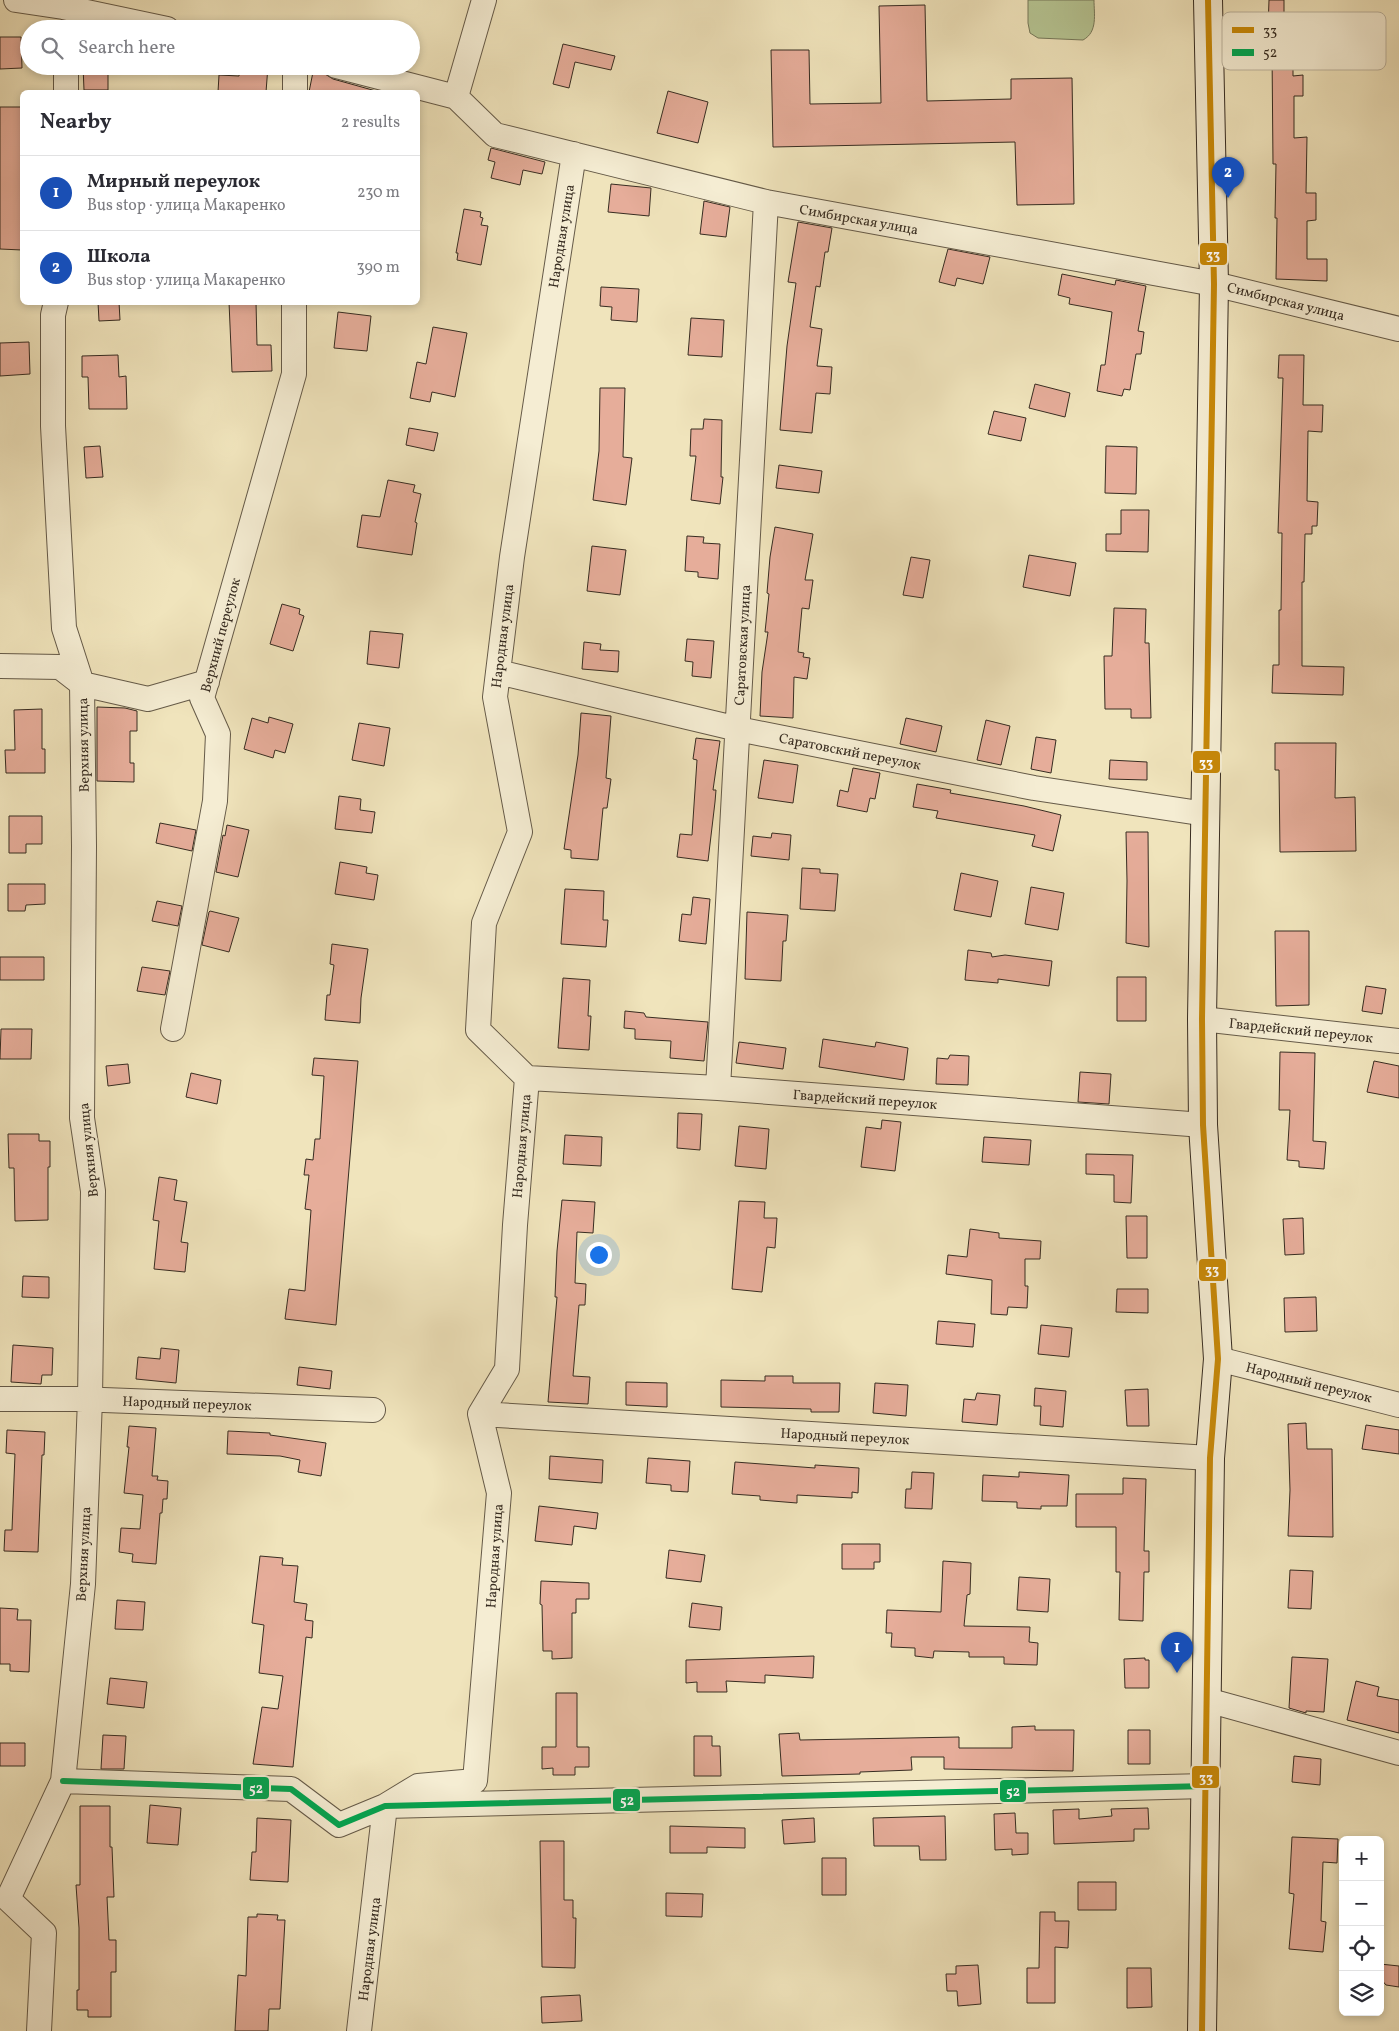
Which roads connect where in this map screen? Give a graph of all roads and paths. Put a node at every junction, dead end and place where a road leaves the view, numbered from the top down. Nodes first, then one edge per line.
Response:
1 (16, 0) edge
2 (484, 0) edge
3 (1208, 0) edge
4 (64, 12) edge
5 (112, 20) edge
6 (66, 75) edge
7 (295, 75) edge
8 (371, 75) edge
9 (66, 90) edge
10 (295, 90) edge
11 (456, 97) junction
12 (574, 154) junction
13 (766, 202) junction
14 (1214, 284) junction
15 (55, 305) edge
16 (294, 305) edge
17 (1399, 329) edge
18 (0, 666) edge
19 (498, 672) junction
20 (206, 682) junction
21 (82, 684) junction
22 (738, 729) junction
23 (1206, 814) junction
24 (1202, 1019) junction
25 (173, 1029) dead end
26 (1399, 1041) edge
27 (527, 1078) junction
28 (718, 1088) junction
29 (1204, 1125) junction
30 (1218, 1359) junction
31 (0, 1399) edge
32 (90, 1399) junction
33 (1399, 1405) edge
34 (373, 1410) dead end
35 (480, 1414) junction
36 (1210, 1458) junction
37 (1207, 1700) junction
38 (1399, 1753) edge
39 (63, 1781) junction
40 (1206, 1786) junction
41 (385, 1806) junction
42 (4, 1898) edge
43 (39, 2031) edge
44 (359, 2031) edge
45 (1202, 2031) edge

1 - 4 street
2 - 11 street
3 - 14 main road
4 - 5 street
6 - 9 street
7 - 10 street
8 - 11 street, Симбирская улица
11 - 12 street, Симбирская улица
12 - 13 street, Симбирская улица
12 - 19 street, Народная улица
13 - 14 street, Симбирская улица
13 - 22 street, Саратовская улица
14 - 17 street, Симбирская улица
14 - 23 main road
15 - 21 street, Верхняя улица
16 - 20 street, Верхний переулок
18 - 21 street
19 - 22 street, Саратовский переулок
19 - 27 street, Народная улица
20 - 21 street
20 - 25 street, Верхний переулок
21 - 32 street, Верхняя улица
22 - 23 street, Саратовский переулок
22 - 28 street, Саратовская улица
23 - 24 main road
24 - 26 street, Гвардейский переулок
24 - 29 main road
27 - 28 street, Гвардейский переулок
27 - 35 street, Народная улица
28 - 29 street, Гвардейский переулок
29 - 30 main road
30 - 33 street, Народный переулок
30 - 36 main road
31 - 32 street, Народный переулок
32 - 34 street, Народный переулок
32 - 39 street, Верхняя улица
35 - 36 street, Народный переулок
35 - 41 street, Народная улица
36 - 37 main road
37 - 38 street
37 - 40 main road
39 - 41 street
39 - 42 street, Верхняя улица
40 - 41 street
40 - 45 main road
41 - 44 street, Народная улица
42 - 43 street, Верхняя улица

